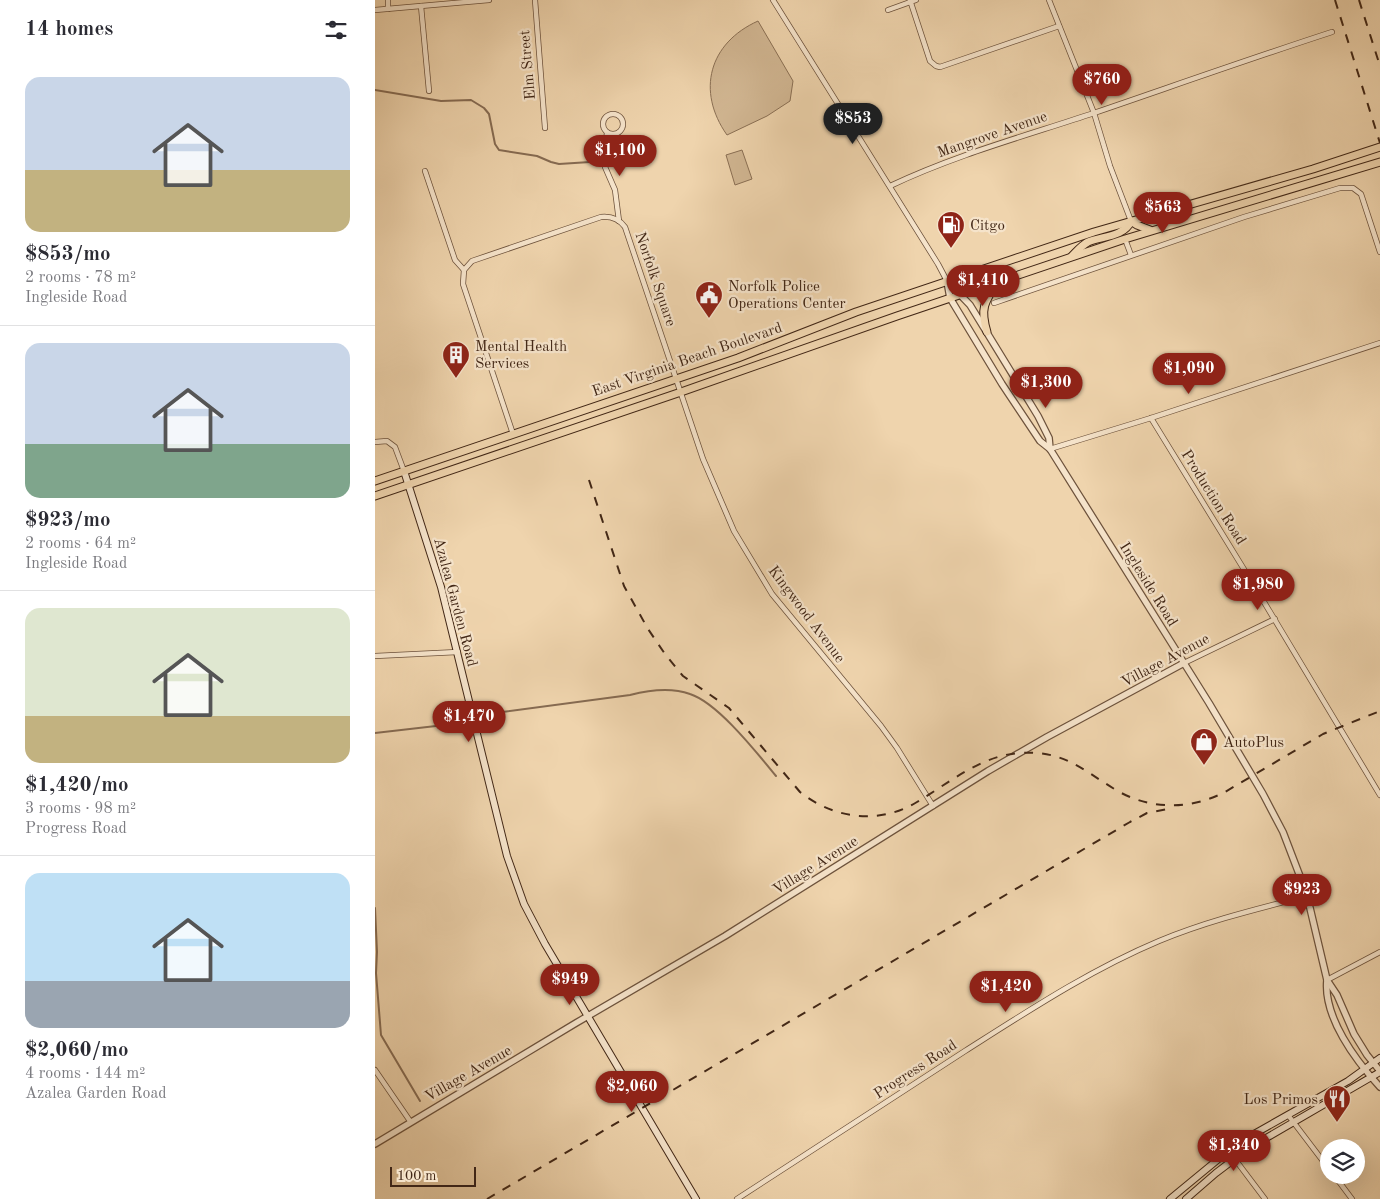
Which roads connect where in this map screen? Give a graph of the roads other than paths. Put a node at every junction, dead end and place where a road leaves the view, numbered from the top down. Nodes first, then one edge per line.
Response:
1 (388, 0) edge
2 (489, 0) edge
3 (535, 0) edge
4 (773, 0) edge
5 (916, 0) edge
6 (1049, 0) edge
7 (910, 1) edge
8 (450, 2) edge
9 (421, 6) junction
10 (387, 9) junction
11 (375, 10) edge
12 (888, 10) dead end
13 (1059, 26) junction
14 (1332, 32) dead end
15 (429, 91) dead end
16 (1094, 113) junction
17 (545, 128) dead end
18 (607, 133) junction
19 (1380, 147) edge
20 (1380, 162) edge
21 (425, 171) dead end
22 (1335, 177) dead end
23 (890, 186) junction
24 (1340, 188) junction
25 (619, 221) junction
26 (1131, 221) junction
27 (1151, 231) junction
28 (1125, 239) junction
29 (1380, 252) edge
30 (1131, 255) junction
31 (1070, 258) junction
32 (464, 270) junction
33 (947, 281) junction
34 (998, 282) junction
35 (961, 294) junction
36 (950, 298) junction
37 (994, 303) dead end
38 (987, 332) junction
39 (1380, 344) edge
40 (677, 379) junction
41 (681, 392) junction
42 (1151, 418) junction
43 (513, 434) junction
44 (375, 442) edge
45 (1050, 449) junction
46 (403, 471) junction
47 (375, 481) edge
48 (408, 484) junction
49 (375, 496) edge
50 (1275, 618) junction
51 (458, 652) junction
52 (375, 656) edge
53 (1184, 663) junction
54 (1380, 795) edge
55 (933, 806) junction
56 (1307, 896) junction
57 (1380, 952) edge
58 (1327, 980) junction
59 (588, 1016) junction
60 (1380, 1058) edge
61 (1374, 1063) junction
62 (375, 1070) edge
63 (1365, 1070) junction
64 (1380, 1071) edge
65 (1372, 1078) junction
66 (1380, 1087) edge
67 (1288, 1115) junction
68 (411, 1121) junction
69 (1294, 1123) junction
70 (375, 1144) edge
71 (1228, 1150) junction
72 (1320, 1157) edge
73 (1234, 1159) junction
74 (1340, 1184) edge
75 (1173, 1198) edge
76 (696, 1199) edge
77 (737, 1199) edge
78 (1186, 1199) edge
79 (1265, 1199) edge
80 (1352, 1199) edge

1 - 10 street
2 - 8 street
3 - 17 street, Elm Street
4 - 23 street, Ingleside Road
5 - 7 street
6 - 13 street
7 - 12 street
7 - 13 street
8 - 9 street
9 - 10 street
9 - 15 street
10 - 11 street
13 - 16 street
14 - 16 street, Mangrove Avenue
16 - 23 street, Mangrove Avenue
16 - 26 street
18 - 18 street
18 - 25 street
19 - 26 main road, East Virginia Beach Boulevard
20 - 27 main road, East Virginia Beach Boulevard
21 - 32 street
22 - 24 street
23 - 33 street, Ingleside Road
24 - 29 street
24 - 30 street
25 - 32 street, Norfolk Square
25 - 40 street, Norfolk Square
26 - 27 main road
26 - 31 main road
26 - 33 main road, East Virginia Beach Boulevard
27 - 28 main road, East Virginia Beach Boulevard
28 - 30 street
28 - 31 main road, East Virginia Beach Boulevard
30 - 37 street
31 - 34 main road, East Virginia Beach Boulevard
32 - 43 street
33 - 35 street, Ingleside Road
33 - 36 street, Ingleside Road
33 - 40 main road, East Virginia Beach Boulevard
34 - 35 main road, East Virginia Beach Boulevard
34 - 38 main road
35 - 36 main road, East Virginia Beach Boulevard
35 - 38 street, Ingleside Road
36 - 41 main road, East Virginia Beach Boulevard
36 - 45 street, Ingleside Road
38 - 45 street, Ingleside Road
39 - 42 street
40 - 41 street, Norfolk Square
40 - 43 main road, East Virginia Beach Boulevard
41 - 48 main road, East Virginia Beach Boulevard
41 - 55 street, Kingwood Avenue
42 - 45 street
42 - 50 street, Production Road
43 - 46 main road, East Virginia Beach Boulevard
44 - 46 street
45 - 53 street, Ingleside Road
46 - 47 main road, East Virginia Beach Boulevard
46 - 48 main road, Azalea Garden Road
48 - 49 main road, East Virginia Beach Boulevard
48 - 51 main road, Azalea Garden Road
50 - 53 street, Village Avenue
50 - 54 street, Production Road
51 - 52 street
51 - 59 main road, Azalea Garden Road
53 - 55 street, Village Avenue
53 - 56 street, Ingleside Road
55 - 59 street, Village Avenue
56 - 58 street, Ingleside Road
56 - 77 street, Progress Road
57 - 58 street
58 - 61 street, Ingleside Road
58 - 63 street, Ingleside Road
59 - 68 street, Village Avenue
59 - 76 main road, Azalea Garden Road
60 - 61 main road
61 - 63 main road
61 - 64 street, Ingleside Road
62 - 68 street
63 - 65 street, Ingleside Road
63 - 67 main road
64 - 65 main road
65 - 66 street, Ingleside Road
65 - 69 main road
67 - 69 street
67 - 71 main road
68 - 70 street, Village Avenue
69 - 72 street
69 - 73 main road
71 - 73 street
71 - 75 main road
73 - 78 main road
73 - 79 street
74 - 80 street

